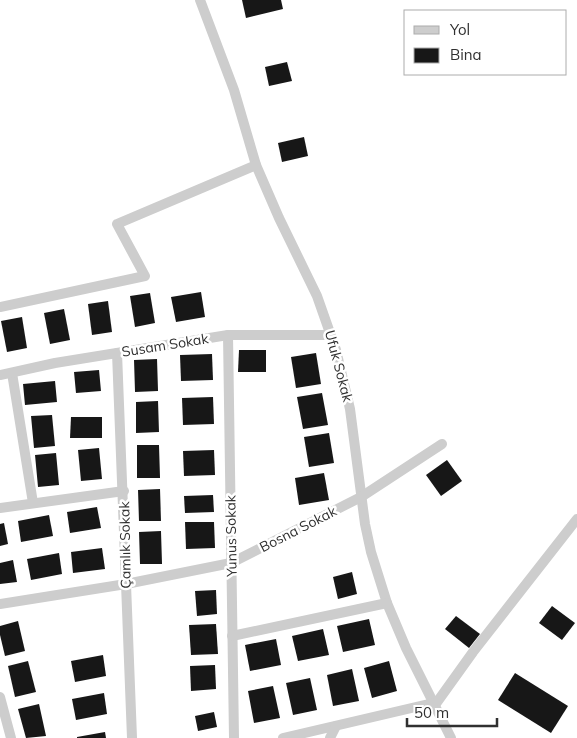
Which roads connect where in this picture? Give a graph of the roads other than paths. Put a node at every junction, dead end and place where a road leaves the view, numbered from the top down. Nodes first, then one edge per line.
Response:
1 (200, 0) edge
2 (256, 165) junction
3 (0, 307) edge
4 (228, 335) junction
5 (331, 335) junction
6 (117, 353) junction
7 (12, 373) junction
8 (0, 375) edge
9 (442, 444) dead end
10 (124, 491) junction
11 (361, 497) junction
12 (33, 503) junction
13 (0, 508) edge
14 (577, 520) edge
15 (231, 564) junction
16 (126, 584) junction
17 (387, 603) junction
18 (0, 604) edge
19 (232, 636) junction
20 (0, 697) edge
21 (434, 704) junction
22 (336, 726) junction
23 (11, 738) edge
24 (132, 738) edge
25 (234, 738) edge
26 (283, 738) edge
27 (330, 738) edge
28 (451, 738) edge

1 - 2 street, Ufuk Sokak
2 - 3 street
2 - 5 street, Ufuk Sokak
4 - 5 street, Susam Sokak
4 - 6 street, Susam Sokak
4 - 15 street, Yunus Sokak
5 - 11 street, Ufuk Sokak
6 - 7 street, Susam Sokak
6 - 10 street, Çamlık Sokak
7 - 8 street, Susam Sokak
7 - 12 street
9 - 11 street, Bosna Sokak
10 - 12 street
10 - 16 street, Çamlık Sokak
11 - 15 street, Bosna Sokak
11 - 17 street, Ufuk Sokak
12 - 13 street
14 - 21 street
15 - 16 street, Bosna Sokak
15 - 19 street, Yunus Sokak
16 - 18 street, Bosna Sokak
16 - 24 street, Çamlık Sokak
17 - 19 street
17 - 21 street, Ufuk Sokak
19 - 25 street, Yunus Sokak
20 - 23 street
21 - 22 street
21 - 28 street, Ufuk Sokak
22 - 26 street
22 - 27 street

